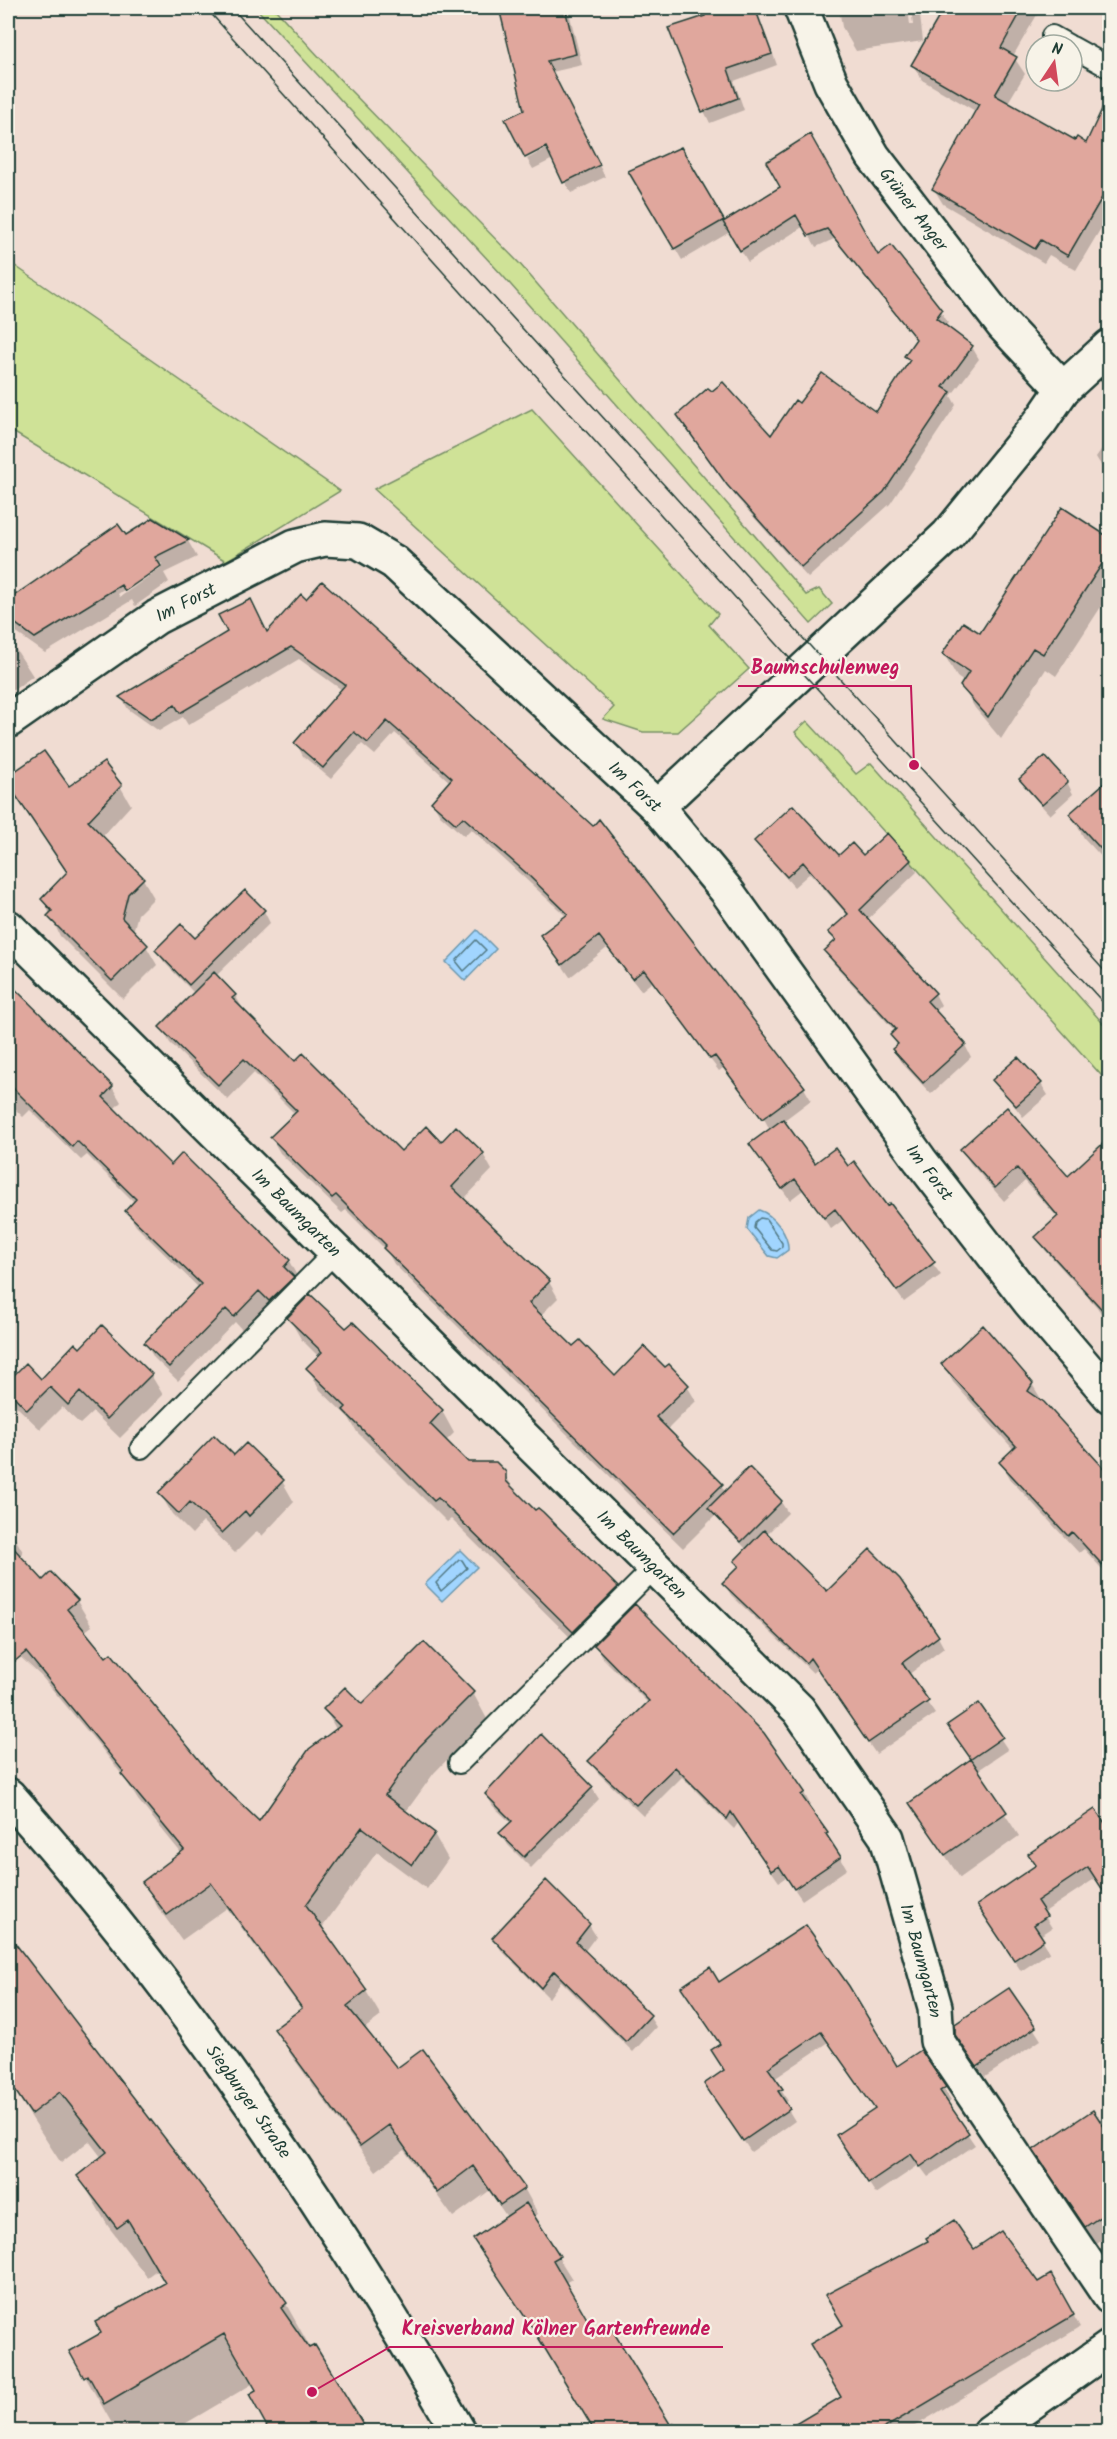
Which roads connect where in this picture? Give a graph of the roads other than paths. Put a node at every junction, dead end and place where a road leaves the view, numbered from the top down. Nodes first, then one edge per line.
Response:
1 (801, 8) edge
2 (1084, 54) edge
3 (1110, 68) edge
4 (1110, 346) edge
5 (1063, 389) junction
6 (8, 721) edge
7 (657, 807) junction
8 (8, 927) edge
9 (335, 1252) junction
10 (1110, 1396) edge
11 (141, 1448) dead end
12 (654, 1568) junction
13 (459, 1763) dead end
14 (8, 1795) edge
15 (1110, 2297) edge
16 (1110, 2347) edge
17 (459, 2432) edge
18 (990, 2432) edge

1 - 5 street, Grüner Anger
2 - 3 lane
4 - 5 street
5 - 7 street
6 - 7 street, Im Forst
7 - 10 street, Im Forst
8 - 9 street, Im Baumgarten
9 - 11 lane
9 - 12 street, Im Baumgarten
12 - 13 lane
12 - 15 street, Im Baumgarten
14 - 17 street, Siegburger Straße
16 - 18 street

